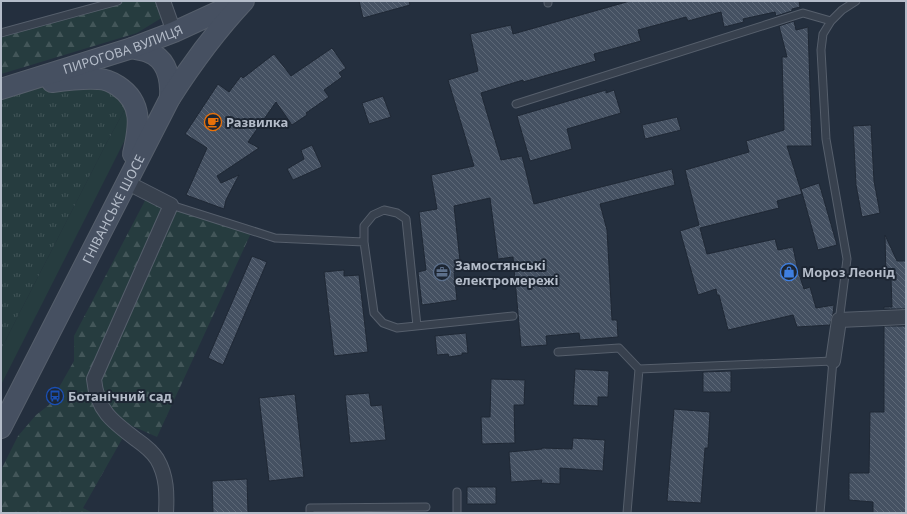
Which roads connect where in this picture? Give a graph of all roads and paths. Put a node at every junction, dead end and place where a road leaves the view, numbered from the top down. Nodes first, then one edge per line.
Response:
1 (118, 1) edge
2 (163, 1) edge
3 (242, 1) edge
4 (856, 1) edge
5 (831, 21) junction
6 (174, 32) junction
7 (1, 33) edge
8 (132, 48) junction
9 (10, 87) edge
10 (170, 98) junction
11 (516, 104) dead end
12 (126, 182) junction
13 (171, 205) junction
14 (364, 242) junction
15 (513, 316) dead end
16 (906, 317) edge
17 (839, 320) junction
18 (418, 326) junction
19 (558, 352) dead end
20 (833, 361) junction
21 (639, 369) junction
22 (1, 428) edge
23 (457, 492) dead end
24 (426, 507) dead end
25 (166, 513) edge
26 (310, 513) edge
27 (457, 513) edge
28 (627, 513) edge
29 (820, 513) edge

1 - 7 lane
2 - 6 street
3 - 6 main road, ПИРОГОВА ВУЛИЦЯ
3 - 10 main road, ГНІВАНСЬКЕ ШОСЕ
4 - 5 lane
5 - 11 lane
5 - 17 lane
6 - 8 main road, ПИРОГОВА ВУЛИЦЯ
8 - 9 main road, ПИРОГОВА ВУЛИЦЯ
8 - 10 main road
9 - 12 main road
10 - 12 main road, ГНІВАНСЬКЕ ШОСЕ
12 - 13 street
12 - 22 main road, ГНІВАНСЬКЕ ШОСЕ
13 - 14 lane
13 - 25 street
14 - 18 lane
14 - 18 lane
15 - 18 lane
16 - 17 street
17 - 20 lane
19 - 21 lane
20 - 21 lane
20 - 29 lane
21 - 28 lane
23 - 27 lane
24 - 26 lane

